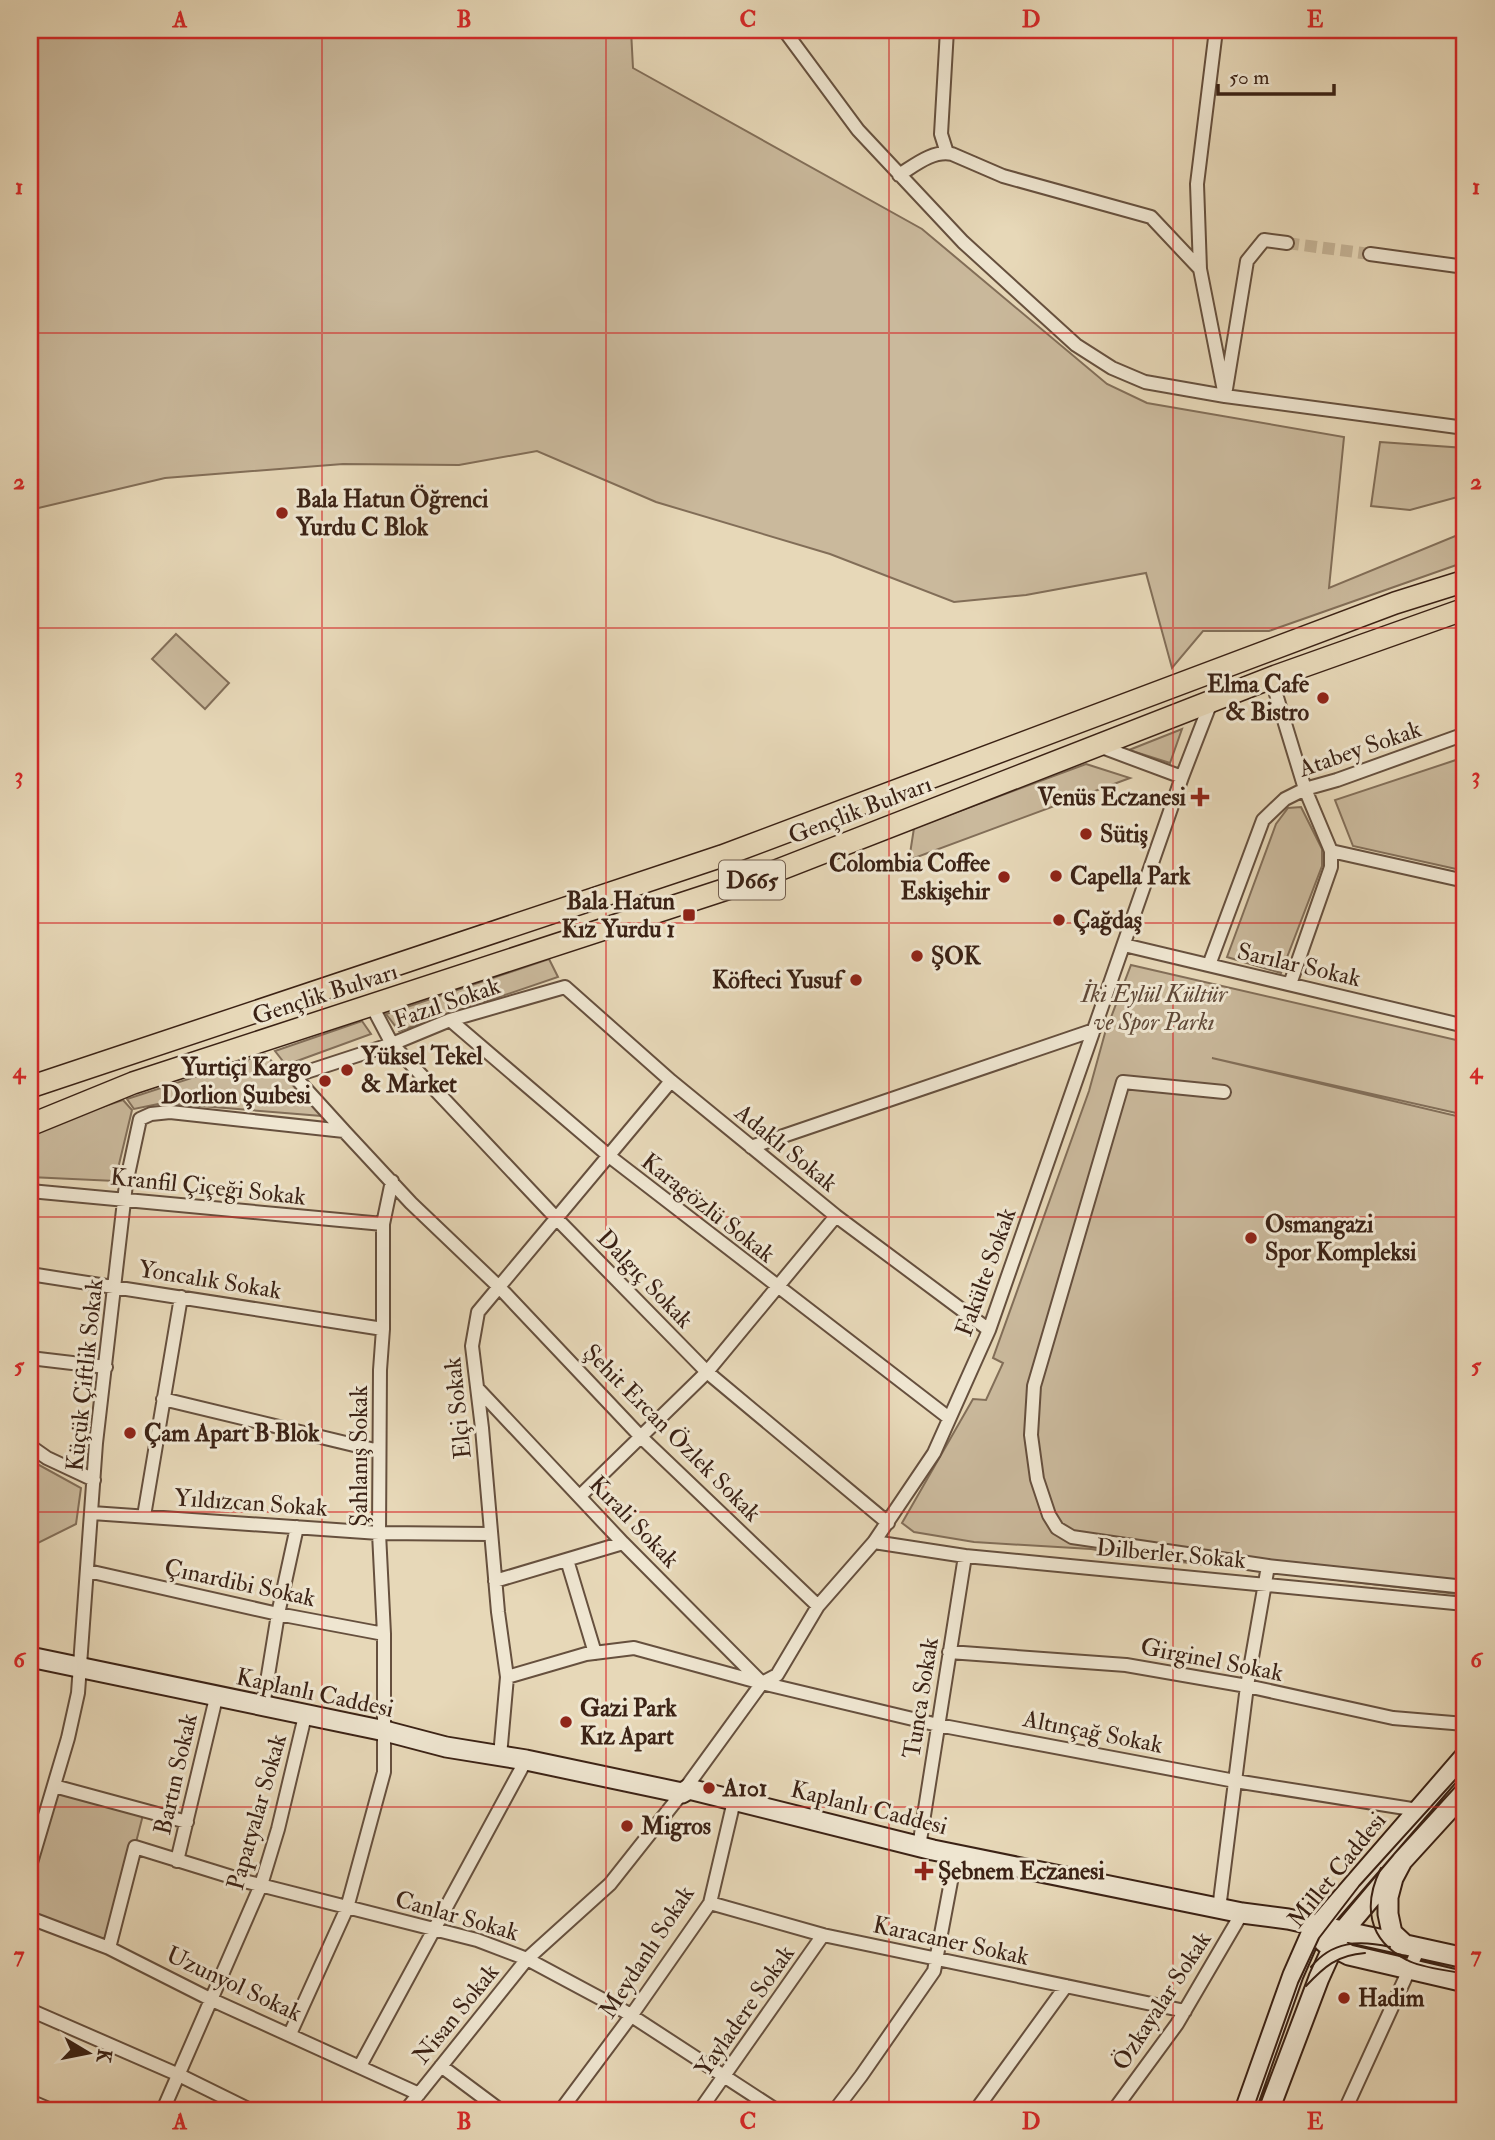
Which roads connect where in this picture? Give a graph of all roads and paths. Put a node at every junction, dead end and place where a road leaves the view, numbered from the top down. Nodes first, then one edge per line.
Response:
1 (784, 30) edge
2 (947, 30) edge
3 (1216, 30) edge
4 (947, 153) junction
5 (899, 175) junction
6 (1287, 243) tunnel mouth
7 (1370, 254) tunnel mouth
8 (1465, 267) edge
9 (1200, 269) junction
10 (1225, 396) junction
11 (1465, 428) edge
12 (1465, 581) edge
13 (1465, 609) edge
14 (1276, 694) dead end
15 (1211, 702) junction
16 (1465, 734) edge
17 (1099, 746) junction
18 (1182, 777) junction
19 (1305, 789) junction
20 (1331, 851) junction
21 (1465, 881) edge
22 (1124, 945) junction
23 (1209, 965) junction
24 (1290, 984) junction
25 (565, 987) joint
26 (372, 1006) junction
27 (450, 1020) junction
28 (1465, 1026) edge
29 (1094, 1030) junction
30 (392, 1044) junction
31 (671, 1082) junction
32 (30, 1087) edge
33 (1224, 1092) dead end
34 (30, 1125) edge
35 (344, 1131) junction
36 (751, 1146) junction
37 (609, 1156) junction
38 (392, 1181) junction
39 (30, 1191) edge
40 (124, 1199) junction
41 (836, 1216) junction
42 (557, 1219) junction
43 (383, 1224) junction
44 (30, 1274) edge
45 (116, 1286) junction
46 (499, 1287) junction
47 (777, 1288) junction
48 (181, 1297) junction
49 (383, 1329) junction
50 (989, 1330) junction
51 (30, 1358) edge
52 (106, 1367) junction
53 (707, 1372) junction
54 (478, 1389) junction
55 (163, 1399) junction
56 (949, 1418) junction
57 (641, 1437) junction
58 (30, 1446) edge
59 (379, 1451) junction
60 (94, 1480) junction
61 (580, 1496) junction
62 (92, 1513) junction
63 (144, 1516) junction
64 (888, 1523) junction
65 (297, 1527) junction
66 (379, 1533) junction
67 (491, 1534) junction
68 (874, 1542) junction
69 (623, 1543) junction
70 (965, 1556) junction
71 (567, 1560) junction
72 (1268, 1566) junction
73 (88, 1571) junction
74 (495, 1581) junction
75 (1266, 1584) junction
76 (1465, 1587) edge
77 (1465, 1604) edge
78 (818, 1606) junction
79 (278, 1614) junction
80 (384, 1634) junction
81 (949, 1652) junction
82 (595, 1653) junction
83 (30, 1657) edge
84 (80, 1668) junction
85 (507, 1677) junction
86 (762, 1683) junction
87 (1247, 1686) junction
88 (216, 1698) junction
89 (263, 1706) junction
90 (305, 1716) junction
91 (1465, 1724) edge
92 (939, 1725) junction
93 (385, 1731) junction
94 (500, 1756) junction
95 (1465, 1756) edge
96 (526, 1760) junction
97 (1235, 1781) junction
98 (54, 1786) junction
99 (1465, 1792) edge
100 (682, 1793) junction
101 (734, 1801) junction
102 (1418, 1810) junction
103 (187, 1822) junction
104 (919, 1847) junction
105 (956, 1855) junction
106 (177, 1861) junction
107 (1402, 1861) junction
108 (30, 1866) edge
109 (261, 1885) junction
110 (710, 1903) junction
111 (347, 1908) junction
112 (1219, 1909) junction
113 (1242, 1913) junction
114 (30, 1918) edge
115 (435, 1930) junction
116 (1315, 1930) junction
117 (823, 1935) junction
118 (1338, 1939) junction
119 (1412, 1947) junction
120 (109, 1948) junction
121 (1465, 1958) edge
122 (527, 1959) junction
123 (937, 1959) junction
124 (1410, 1970) junction
125 (1465, 1982) edge
126 (1066, 1986) junction
127 (210, 1999) junction
128 (30, 2010) edge
129 (1185, 2011) junction
130 (631, 2016) junction
131 (290, 2034) junction
132 (360, 2066) junction
133 (441, 2066) junction
134 (179, 2075) junction
135 (725, 2077) junction
136 (419, 2094) junction
137 (30, 2101) edge
138 (51, 2110) edge
139 (163, 2110) edge
140 (250, 2110) edge
141 (406, 2110) edge
142 (500, 2110) edge
143 (561, 2110) edge
144 (700, 2110) edge
145 (776, 2110) edge
146 (835, 2110) edge
147 (976, 2110) edge
148 (1114, 2110) edge
149 (1245, 2110) edge
150 (1269, 2110) edge
151 (1345, 2110) edge

1 - 5 street
2 - 4 street
3 - 9 street
4 - 5 street
4 - 9 street
5 - 10 street
6 - 10 street
7 - 8 street
9 - 10 street
10 - 11 street
12 - 32 highway, Gençlik Bulvarı / D665
13 - 15 highway, Gençlik Bulvarı / D665
14 - 19 street
15 - 17 highway, Gençlik Bulvarı / D665
15 - 18 street, Fakülte Sokak
16 - 19 street, Atabey Sokak
17 - 18 street
17 - 26 highway, Gençlik Bulvarı / D665
18 - 22 street, Fakülte Sokak
19 - 20 street
19 - 23 street, Atabey Sokak
20 - 21 street
20 - 24 street
22 - 23 street, Sarılar Sokak
22 - 29 street, Fakülte Sokak
23 - 24 street, Sarılar Sokak
24 - 28 street, Sarılar Sokak
25 - 27 street, Fazıl Sokak
25 - 31 street, Adaklı Sokak
26 - 30 street, Dalgıç Sokak
26 - 34 highway, Gençlik Bulvarı / D665
27 - 30 street, Fazıl Sokak
27 - 37 street, Karagözlü Sokak
29 - 36 street
29 - 50 street, Fakülte Sokak
30 - 35 street, Fazıl Sokak
30 - 42 street, Dalgıç Sokak
31 - 36 street, Adaklı Sokak
31 - 37 street, Elçi Sokak
33 - 72 street
35 - 38 street
35 - 40 street, Küçük Çiftlik Sokak
36 - 41 street, Adaklı Sokak
37 - 42 street, Elçi Sokak
37 - 47 street, Karagözlü Sokak
38 - 43 street, Şahlanış Sokak
38 - 46 street
39 - 40 street, Kranfil Çiçeği Sokak
40 - 43 street, Kranfil Çiçeği Sokak
40 - 45 street, Küçük Çiftlik Sokak
41 - 47 street
41 - 50 street, Adaklı Sokak
42 - 46 street, Elçi Sokak
42 - 53 street, Dalgıç Sokak
43 - 49 street, Şahlanış Sokak
44 - 45 street, Yoncalık Sokak
45 - 48 street, Yoncalık Sokak
45 - 52 street, Küçük Çiftlik Sokak
46 - 54 street, Elçi Sokak
46 - 57 street, Şehit Ercan Özlek Sokak
47 - 53 street
47 - 56 street, Karagözlü Sokak
48 - 49 street, Yoncalık Sokak
48 - 55 street
49 - 59 street, Şahlanış Sokak
50 - 56 street, Fakülte Sokak
51 - 52 street
52 - 60 street, Küçük Çiftlik Sokak
53 - 57 street
53 - 64 street, Dalgıç Sokak
54 - 61 street, Kırali Sokak
54 - 67 street, Elçi Sokak
55 - 59 street
55 - 63 street
56 - 64 street, Fakülte Sokak
57 - 61 street
57 - 78 street, Şehit Ercan Özlek Sokak
58 - 60 street
59 - 66 street, Şahlanış Sokak
60 - 62 street, Küçük Çiftlik Sokak
61 - 69 street, Kırali Sokak
62 - 63 street, Yıldızcan Sokak
62 - 73 street, Küçük Çiftlik Sokak
63 - 65 street, Yıldızcan Sokak
64 - 68 street, Fakülte Sokak
65 - 66 street, Yıldızcan Sokak
65 - 79 street
66 - 67 street, Yıldızcan Sokak
66 - 80 street, Şahlanış Sokak
67 - 74 street, Elçi Sokak
68 - 70 street, Dilberler Sokak
68 - 78 street, Fakülte Sokak
69 - 71 street
69 - 86 street, Kırali Sokak
70 - 75 street, Dilberler Sokak
70 - 81 street, Tunca Sokak
71 - 74 street
71 - 82 street
72 - 75 street
72 - 76 street
73 - 79 street, Çınardibi Sokak
73 - 84 street, Küçük Çiftlik Sokak
74 - 85 street, Elçi Sokak
75 - 77 street, Dilberler Sokak
75 - 87 street
78 - 86 street, Fakülte Sokak
79 - 80 street, Çınardibi Sokak
79 - 89 street
80 - 93 street, Şahlanış Sokak
81 - 87 street, Girginel Sokak
81 - 92 street, Tunca Sokak
82 - 85 street, Altınçağ Sokak
82 - 86 street, Altınçağ Sokak
83 - 84 main road, Kaplanlı Caddesi
84 - 88 main road, Kaplanlı Caddesi
84 - 98 street, Küçük Çiftlik Sokak
85 - 94 street, Elçi Sokak
86 - 92 street, Altınçağ Sokak
86 - 100 street, Fakülte Sokak
87 - 91 street, Girginel Sokak
87 - 97 street
88 - 89 main road, Kaplanlı Caddesi
88 - 103 street, Bartın Sokak
89 - 90 main road, Kaplanlı Caddesi
90 - 93 main road, Kaplanlı Caddesi
90 - 109 street, Papatyalar Sokak
92 - 97 street, Altınçağ Sokak
92 - 104 street, Tunca Sokak
93 - 94 main road, Kaplanlı Caddesi
93 - 111 street, Şahlanış Sokak
94 - 96 main road, Kaplanlı Caddesi
95 - 102 main road, Millet Caddesi
96 - 100 main road, Kaplanlı Caddesi
96 - 115 street
97 - 102 street, Altınçağ Sokak
97 - 112 street
98 - 103 street
98 - 108 street, Küçük Çiftlik Sokak
99 - 107 main road, Millet Caddesi
100 - 101 main road, Kaplanlı Caddesi
100 - 122 street, Nisan Sokak
101 - 104 main road, Kaplanlı Caddesi
101 - 110 street, Meydanlı Sokak
102 - 116 main road, Millet Caddesi
103 - 106 street, Bartın Sokak
104 - 105 main road, Kaplanlı Caddesi
105 - 112 main road, Kaplanlı Caddesi
105 - 123 street
106 - 109 street, Canlar Sokak
106 - 120 street, Canlar Sokak
107 - 118 main road, Millet Caddesi
107 - 119 main road, Millet Caddesi
109 - 111 street, Canlar Sokak
109 - 127 street, Papatyalar Sokak
110 - 117 street, Karacaner Sokak
110 - 130 street, Meydanlı Sokak
111 - 115 street, Canlar Sokak
111 - 131 street, Şahlanış Sokak
112 - 113 main road, Kaplanlı Caddesi
113 - 116 main road, Kaplanlı Caddesi
113 - 129 street, Özkayalar Sokak
114 - 120 street, Uzunyol Sokak
115 - 122 street, Canlar Sokak
115 - 132 street
116 - 118 main road, Kaplanlı Caddesi
116 - 149 main road, Millet Caddesi
117 - 123 street, Karacaner Sokak
117 - 135 street, Yayladere Sokak
118 - 119 main road, Kaplanlı Caddesi
118 - 124 main road, Kaplanlı Caddesi
118 - 150 main road, Millet Caddesi
119 - 121 main road, Kaplanlı Caddesi
119 - 124 street
120 - 127 street, Uzunyol Sokak
122 - 130 street, Canlar Sokak
122 - 133 street, Nisan Sokak
123 - 126 street, Karacaner Sokak
123 - 146 street
124 - 125 main road, Kaplanlı Caddesi
124 - 151 street
126 - 129 street, Karacaner Sokak
126 - 147 street
127 - 131 street, Uzunyol Sokak
127 - 134 street, Papatyalar Sokak
128 - 134 street
129 - 148 street, Özkayalar Sokak
130 - 135 street, Canlar Sokak
130 - 143 street, Meydanlı Sokak
131 - 132 street, Uzunyol Sokak
132 - 136 street, Uzunyol Sokak
133 - 136 street, Nisan Sokak
133 - 142 street
134 - 139 street, Papatyalar Sokak
134 - 140 street
135 - 144 street, Yayladere Sokak
135 - 145 street, Canlar Sokak
136 - 141 street, Nisan Sokak
137 - 138 street

